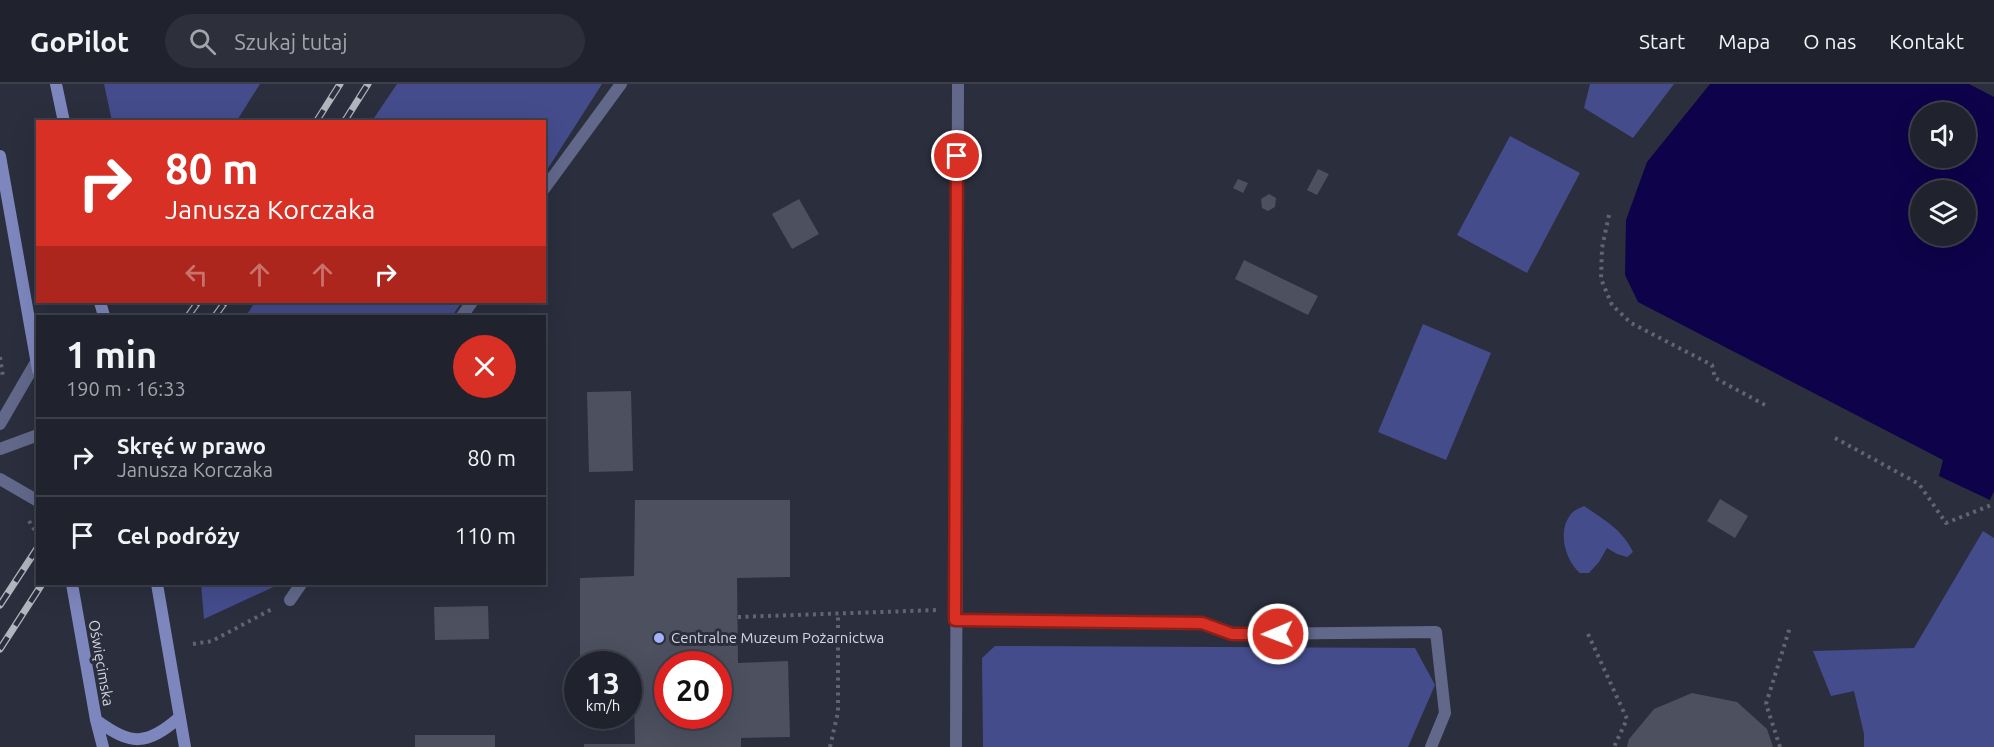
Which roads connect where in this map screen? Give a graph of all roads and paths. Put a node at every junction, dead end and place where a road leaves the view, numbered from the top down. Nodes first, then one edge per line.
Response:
1 (56, 84) edge
2 (621, 84) edge
3 (958, 84) edge
4 (64, 120) edge
5 (0, 156) edge
6 (546, 186) edge
7 (1609, 215) dead end
8 (36, 360) edge
9 (36, 368) edge
10 (1765, 405) dead end
11 (0, 424) edge
12 (36, 436) edge
13 (1835, 438) dead end
14 (0, 449) edge
15 (0, 479) edge
16 (36, 500) edge
17 (1994, 504) edge
18 (72, 585) edge
19 (157, 585) edge
20 (300, 585) edge
21 (290, 600) dead end
22 (264, 613) dead end
23 (838, 613) junction
24 (955, 615) junction
25 (738, 617) dead end
26 (1790, 627) dead end
27 (1588, 634) dead end
28 (193, 644) dead end
29 (180, 717) junction
30 (96, 720) junction
31 (103, 747) edge
32 (185, 747) edge
33 (830, 747) edge
34 (956, 747) edge
35 (1431, 747) edge
36 (1614, 747) edge
37 (1780, 747) edge

1 - 4 main road
2 - 6 street
3 - 24 street
5 - 8 main road
7 - 10 path
9 - 11 street
12 - 14 street
13 - 17 path
15 - 16 street
18 - 30 main road, Oświęcimska
19 - 29 main road
20 - 21 street
22 - 28 path
23 - 24 path
23 - 25 path
23 - 33 path
24 - 34 street
24 - 35 street
26 - 37 path
27 - 36 path
29 - 30 main road
29 - 32 main road
30 - 31 main road, Oświęcimska

